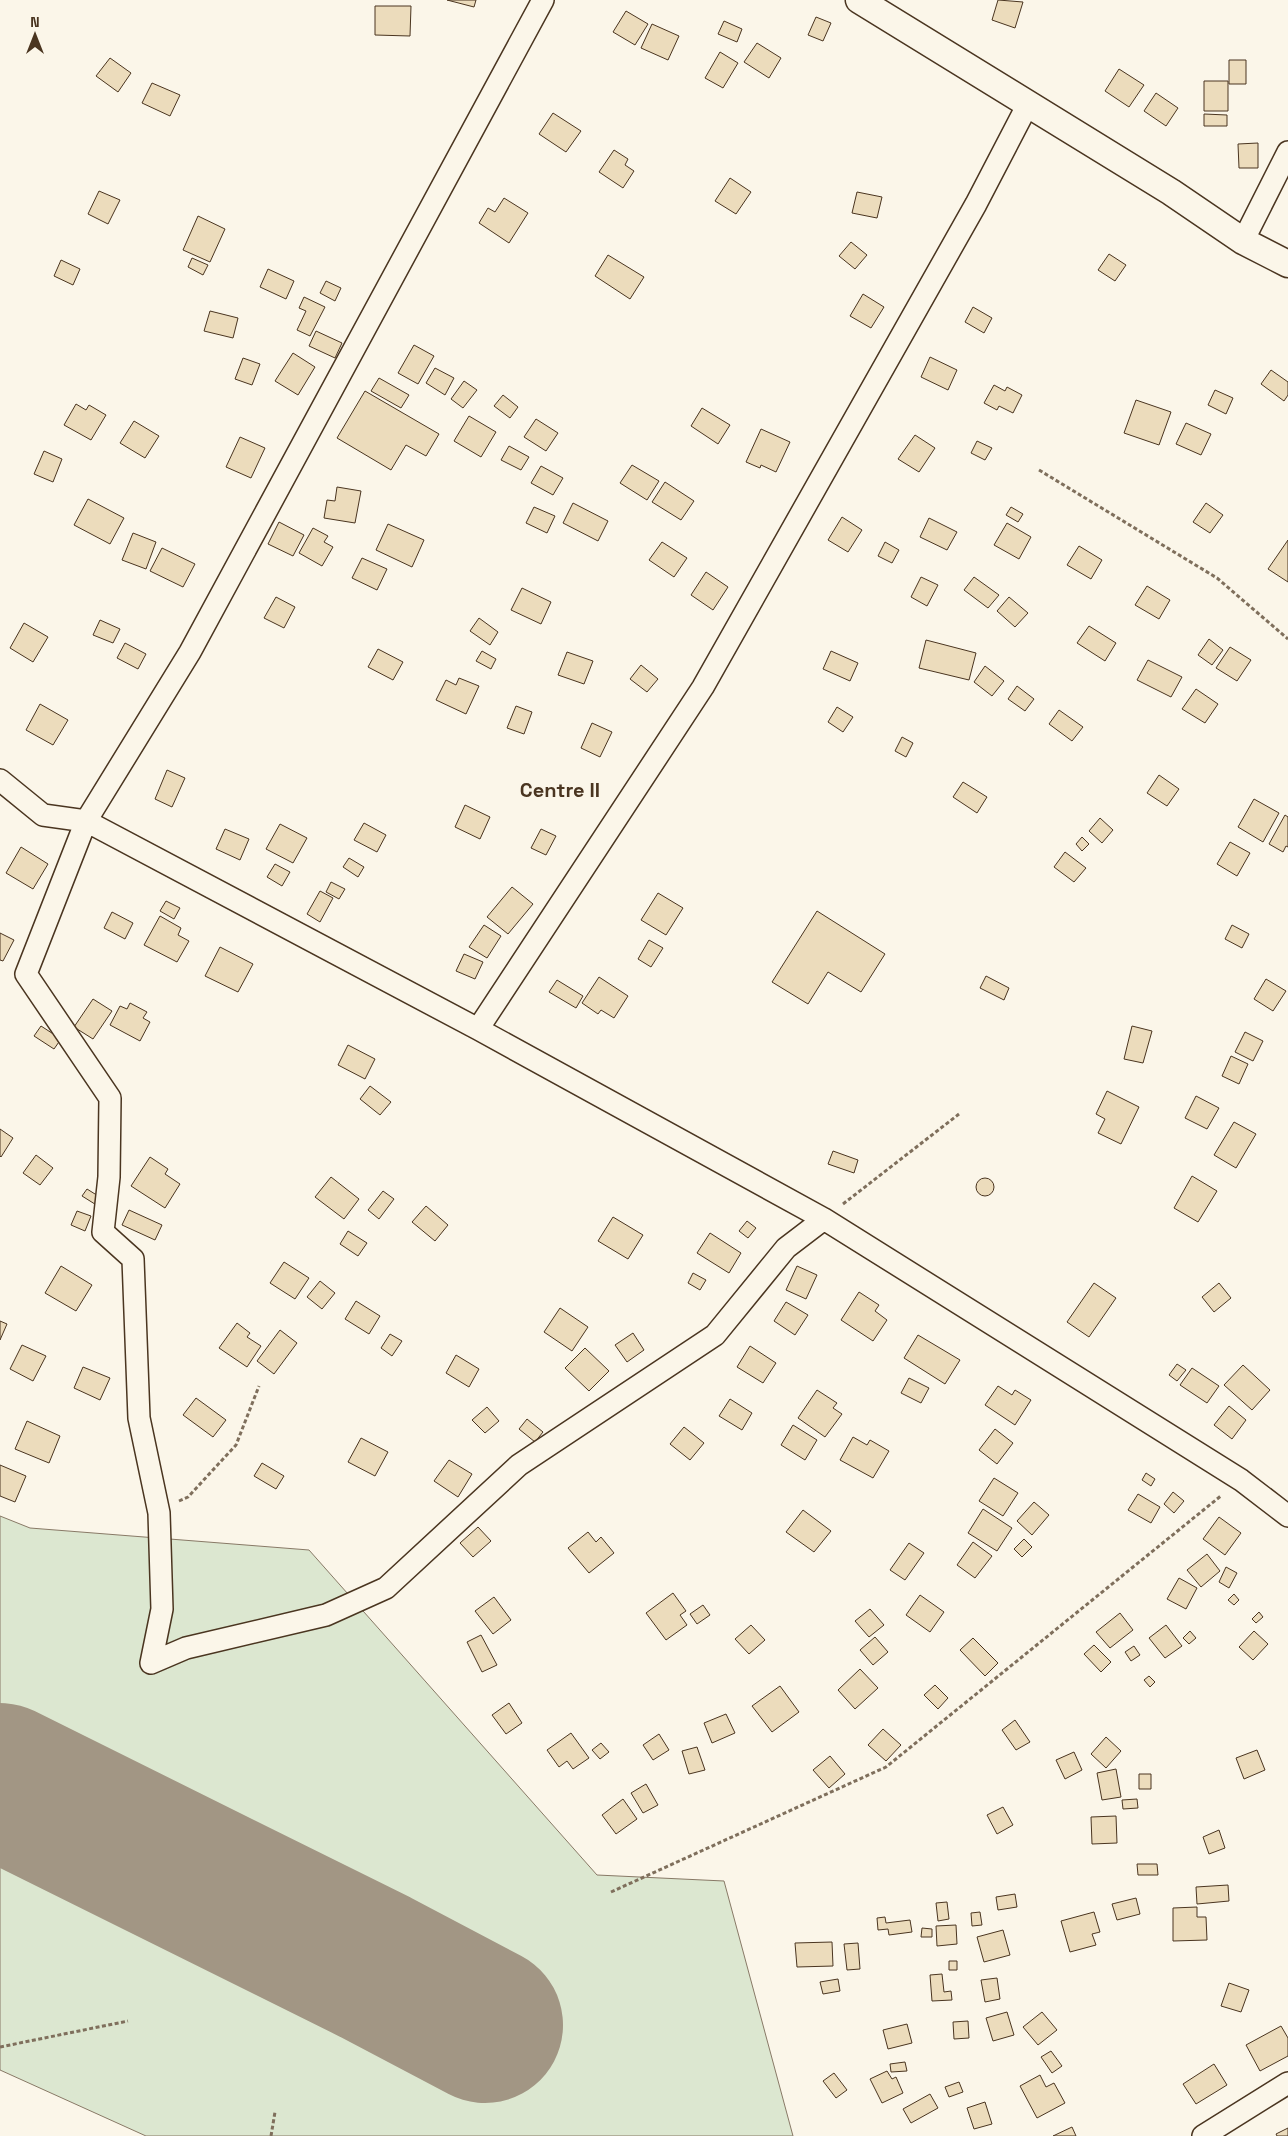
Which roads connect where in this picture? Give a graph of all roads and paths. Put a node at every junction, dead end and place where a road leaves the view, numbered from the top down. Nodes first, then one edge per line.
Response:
1 (543, 0) edge
2 (859, 0) edge
3 (1028, 104) junction
4 (1288, 152) edge
5 (1243, 241) junction
6 (1288, 264) edge
7 (1038, 470) dead end
8 (1288, 640) edge
9 (0, 780) edge
10 (86, 821) junction
11 (478, 1029) junction
12 (959, 1114) dead end
13 (824, 1219) junction
14 (258, 1386) dead end
15 (1241, 1480) junction
16 (1287, 1512) edge
17 (159, 1513) junction
18 (611, 1892) dead end
19 (128, 2021) dead end
20 (0, 2047) edge
21 (1288, 2083) edge
22 (276, 2112) dead end
23 (271, 2136) edge
24 (1203, 2136) edge

1 - 10 street
2 - 3 street
3 - 5 street
3 - 11 street
4 - 5 street
5 - 6 street
7 - 8 path
9 - 10 street
10 - 11 street
10 - 17 street
11 - 13 street
12 - 13 path
13 - 15 street
13 - 17 street
14 - 17 path
15 - 16 street
15 - 18 path
19 - 20 path
21 - 24 street
22 - 23 path

